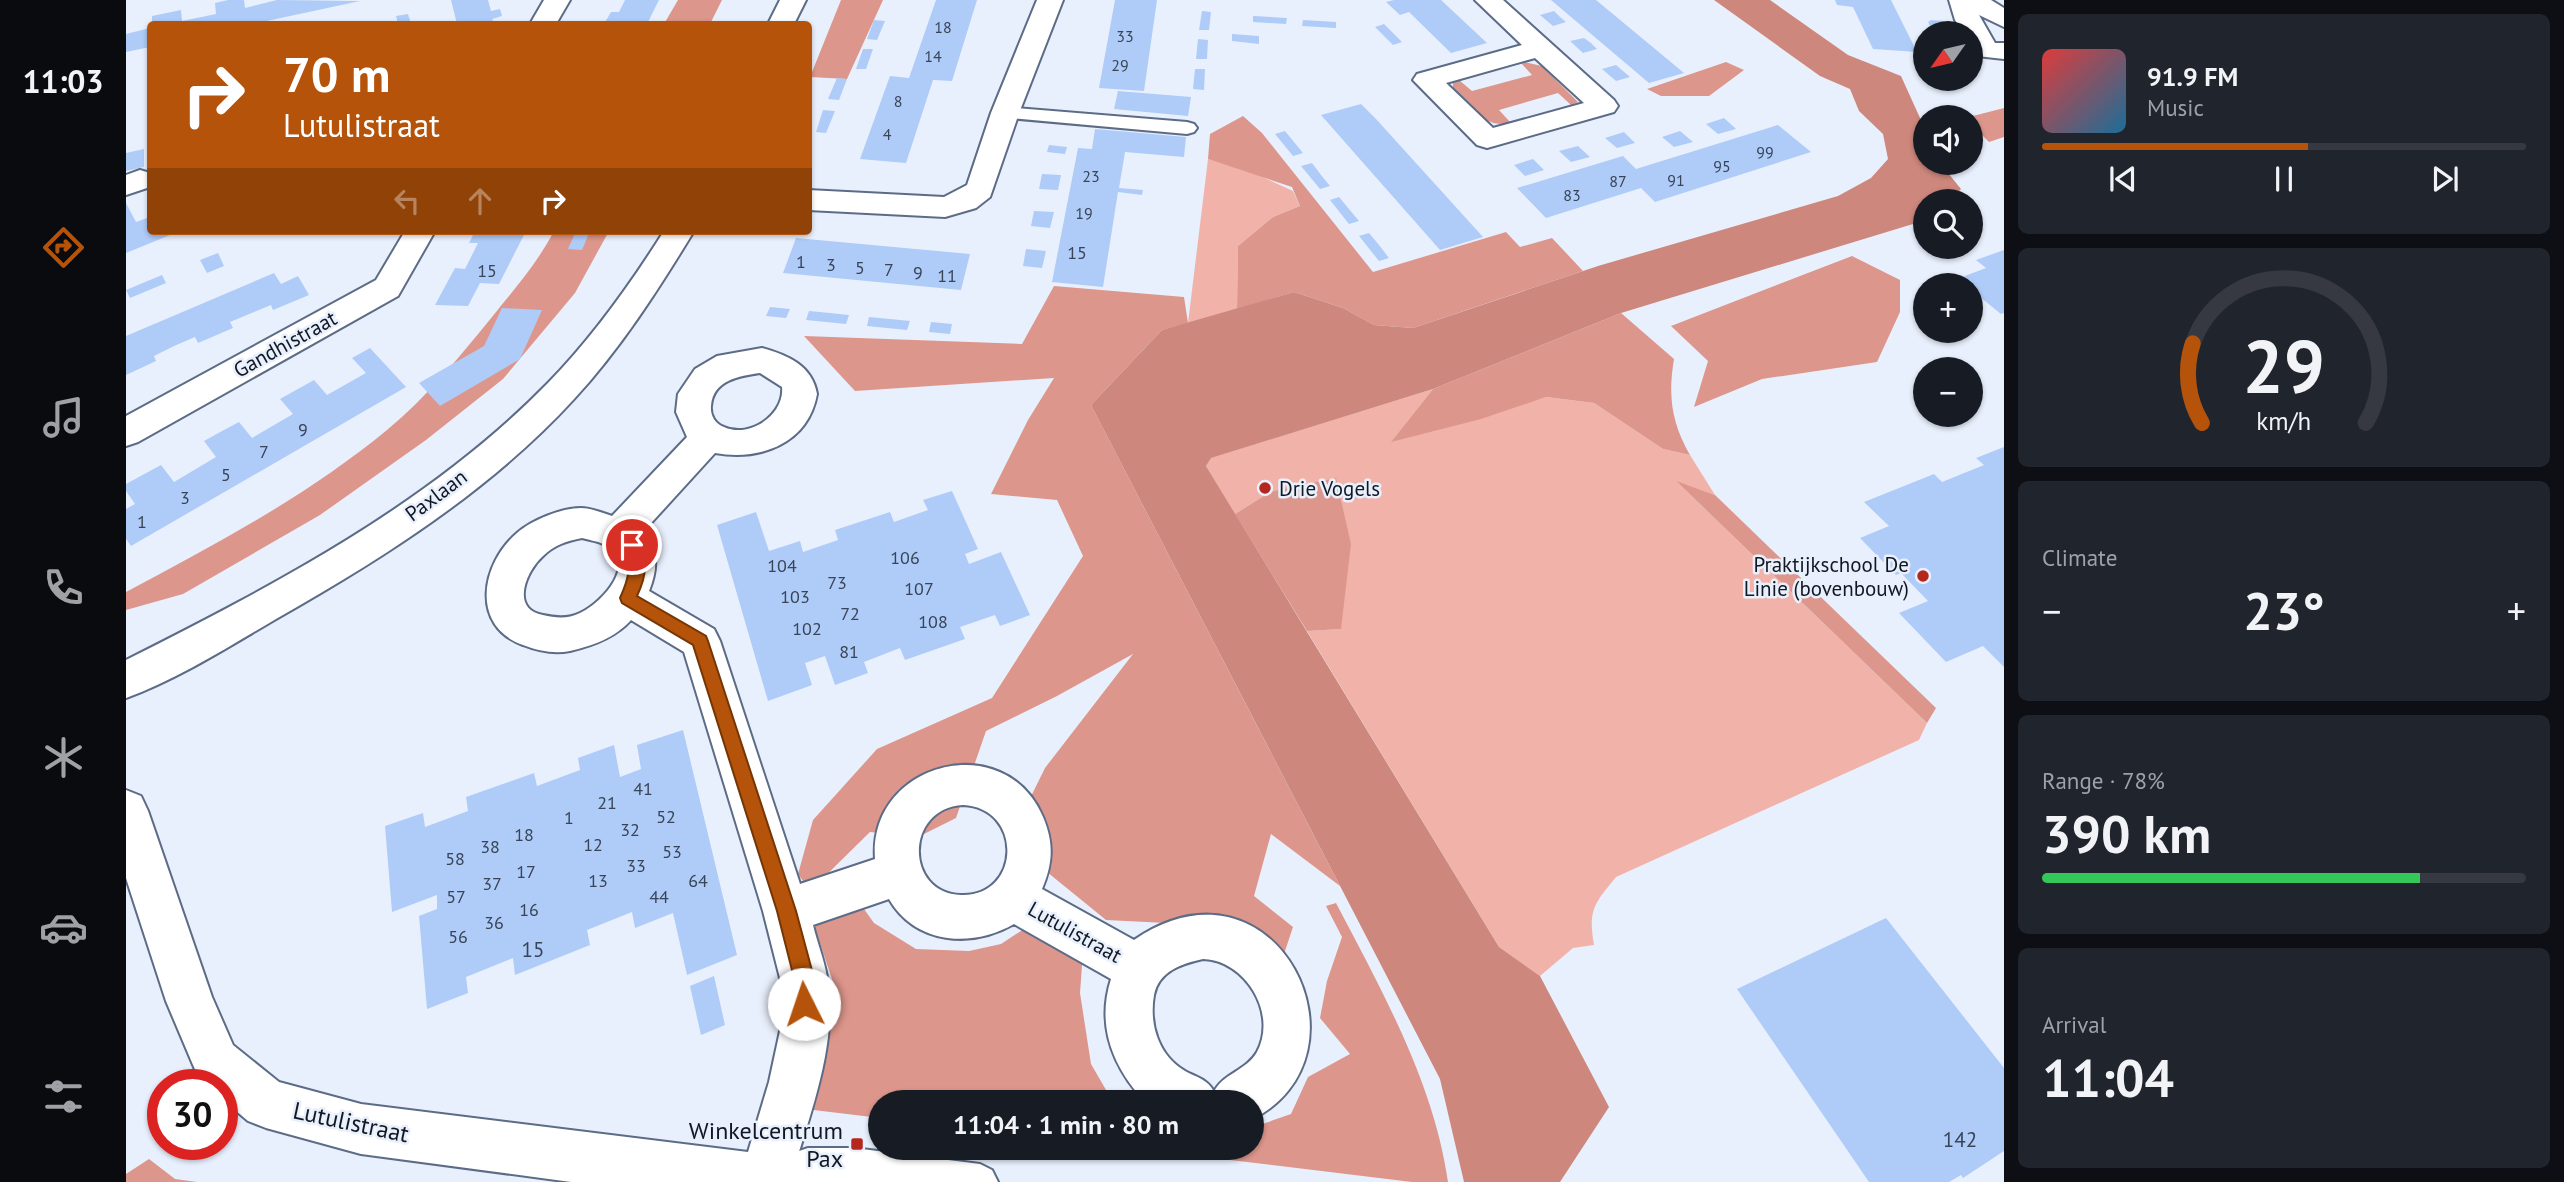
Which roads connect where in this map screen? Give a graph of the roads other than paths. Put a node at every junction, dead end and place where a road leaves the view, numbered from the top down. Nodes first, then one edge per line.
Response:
1 (557, 0) edge
2 (793, 0) edge
3 (1050, 0) edge
4 (1488, 0) edge
5 (1962, 0) edge
6 (1973, 0) edge
7 (2004, 19) edge
8 (544, 21) edge
9 (782, 21) edge
10 (1540, 48) junction
11 (2004, 51) edge
12 (1005, 113) junction
13 (1187, 128) dead end
14 (812, 200) edge
15 (418, 235) edge
16 (677, 235) edge
17 (126, 432) edge
18 (709, 437) dead end
19 (620, 532) junction
20 (628, 598) junction
21 (126, 680) edge
22 (126, 811) edge
23 (898, 874) junction
24 (1010, 896) junction
25 (786, 911) junction
26 (1140, 969) junction
27 (1167, 1090) edge
28 (1259, 1090) edge
29 (766, 1181) edge
30 (980, 1182) edge

1 - 8 street
2 - 9 street
3 - 12 street
4 - 10 street
5 - 11 street
6 - 7 street
10 - 10 street
12 - 13 lane
12 - 14 street
15 - 17 street, Gandhistraat
16 - 21 street, Paxlaan
18 - 19 street
19 - 20 street
19 - 20 street
20 - 25 street
22 - 29 street, Lutulistraat
23 - 24 street, Lutulistraat
23 - 24 street, Lutulistraat
23 - 25 street
24 - 26 street, Lutulistraat
25 - 29 street
26 - 27 street, Lutulistraat
26 - 28 street, Lutulistraat
29 - 30 lane, Lutulistraat

